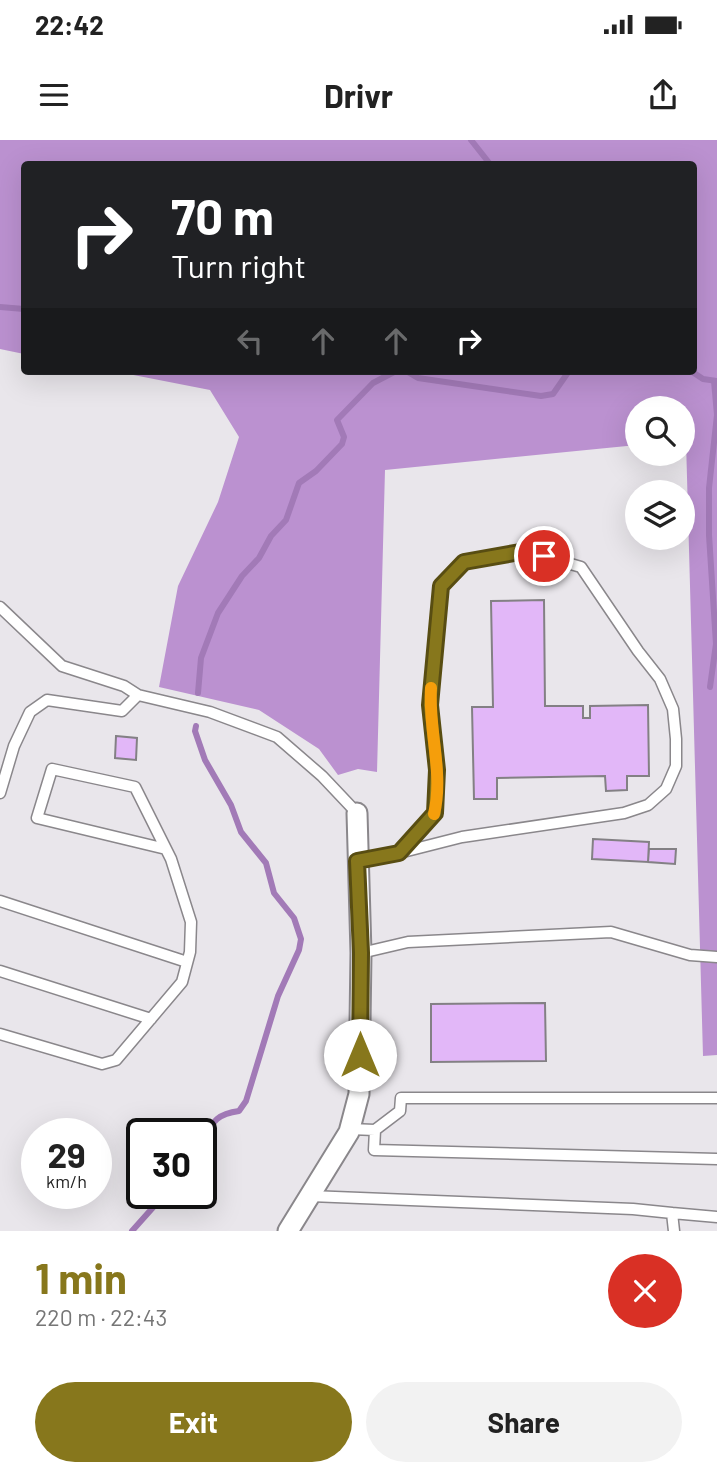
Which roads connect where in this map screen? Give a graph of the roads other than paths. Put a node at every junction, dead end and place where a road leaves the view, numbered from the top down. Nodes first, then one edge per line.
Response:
1 (0, 607) edge
2 (138, 695) junction
3 (0, 793) edge
4 (357, 813) joint
5 (166, 849) junction
6 (399, 853) junction
7 (357, 861) junction
8 (0, 901) edge
9 (361, 953) junction
10 (717, 957) edge
11 (187, 962) junction
12 (0, 971) edge
13 (151, 1018) junction
14 (0, 1034) edge
15 (717, 1098) edge
16 (350, 1129) junction
17 (375, 1130) junction
18 (717, 1159) edge
19 (310, 1196) junction
20 (673, 1213) junction
21 (717, 1217) edge
22 (288, 1231) edge
23 (674, 1231) edge

1 - 2 lane
2 - 3 lane
2 - 4 lane
4 - 7 street
5 - 5 lane
5 - 11 lane
6 - 6 lane
6 - 7 lane
7 - 9 street
8 - 11 lane
9 - 10 lane
9 - 16 street
11 - 13 lane
12 - 13 lane
13 - 14 lane
15 - 17 lane
16 - 17 lane
16 - 19 street
17 - 18 lane
19 - 20 lane
19 - 22 street
20 - 21 lane
20 - 23 lane

